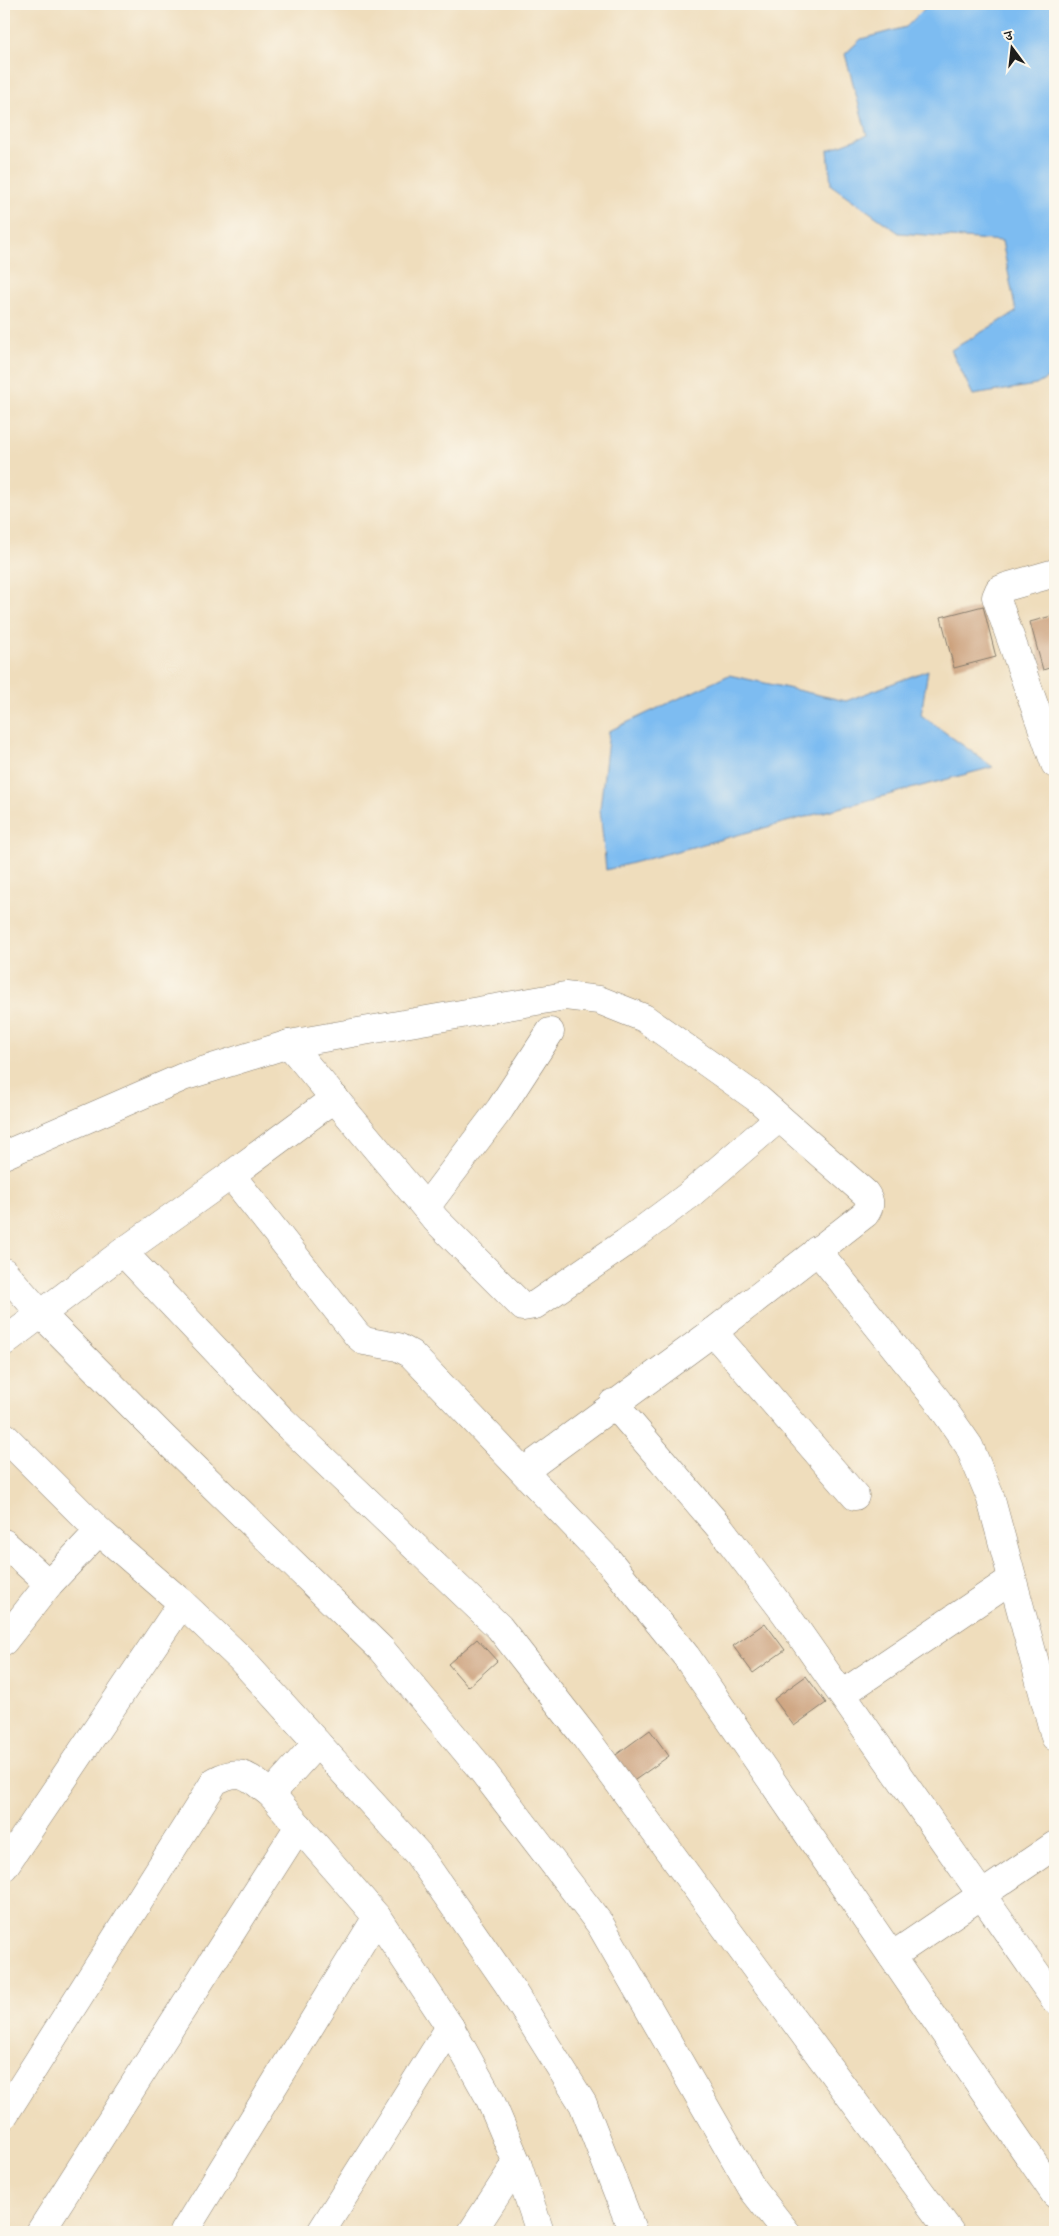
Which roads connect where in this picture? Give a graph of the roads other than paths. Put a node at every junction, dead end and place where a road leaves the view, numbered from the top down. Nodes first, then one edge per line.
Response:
1 (1055, 573) edge
2 (1055, 764) edge
3 (550, 1032) dead end
4 (289, 1044) junction
5 (335, 1098) junction
6 (779, 1118) junction
7 (4, 1155) edge
8 (232, 1175) junction
9 (426, 1207) junction
10 (816, 1250) junction
11 (124, 1252) junction
12 (4, 1272) edge
13 (41, 1314) junction
14 (713, 1332) junction
15 (4, 1342) edge
16 (613, 1403) junction
17 (4, 1436) edge
18 (524, 1470) junction
19 (855, 1496) dead end
20 (99, 1531) junction
21 (4, 1543) edge
22 (1012, 1579) junction
23 (49, 1584) junction
24 (182, 1603) junction
25 (5, 1638) edge
26 (842, 1694) junction
27 (1055, 1737) edge
28 (317, 1743) junction
29 (272, 1794) junction
30 (299, 1826) junction
31 (1055, 1845) edge
32 (4, 1868) edge
33 (981, 1894) junction
34 (377, 1917) junction
35 (892, 1956) junction
36 (1055, 2000) edge
37 (450, 2027) junction
38 (4, 2116) edge
39 (517, 2163) junction
40 (1051, 2178) edge
41 (40, 2232) edge
42 (184, 2232) edge
43 (321, 2232) edge
44 (472, 2232) edge
45 (540, 2232) edge
46 (633, 2232) edge
47 (786, 2232) edge
48 (950, 2232) edge

1 - 2 street
3 - 9 street
4 - 5 street
4 - 6 street
4 - 7 street
5 - 8 street
5 - 9 street
6 - 9 street
6 - 10 street
8 - 11 street
8 - 18 street
10 - 14 street
10 - 22 street
11 - 13 street
11 - 48 street
12 - 13 street
13 - 15 street
13 - 47 street
14 - 16 street
14 - 19 street
16 - 18 street
16 - 26 street
17 - 20 street
18 - 35 street
20 - 23 street
20 - 24 street
21 - 23 street
22 - 26 street
22 - 27 street
23 - 25 street
24 - 28 street
24 - 32 street
26 - 33 street
28 - 29 street
28 - 46 street
29 - 30 street
29 - 38 street
30 - 34 street
30 - 41 street
31 - 33 street
33 - 35 street
33 - 36 street
34 - 37 street
34 - 42 street
35 - 40 street
37 - 39 street
37 - 43 street
39 - 44 street
39 - 45 street

